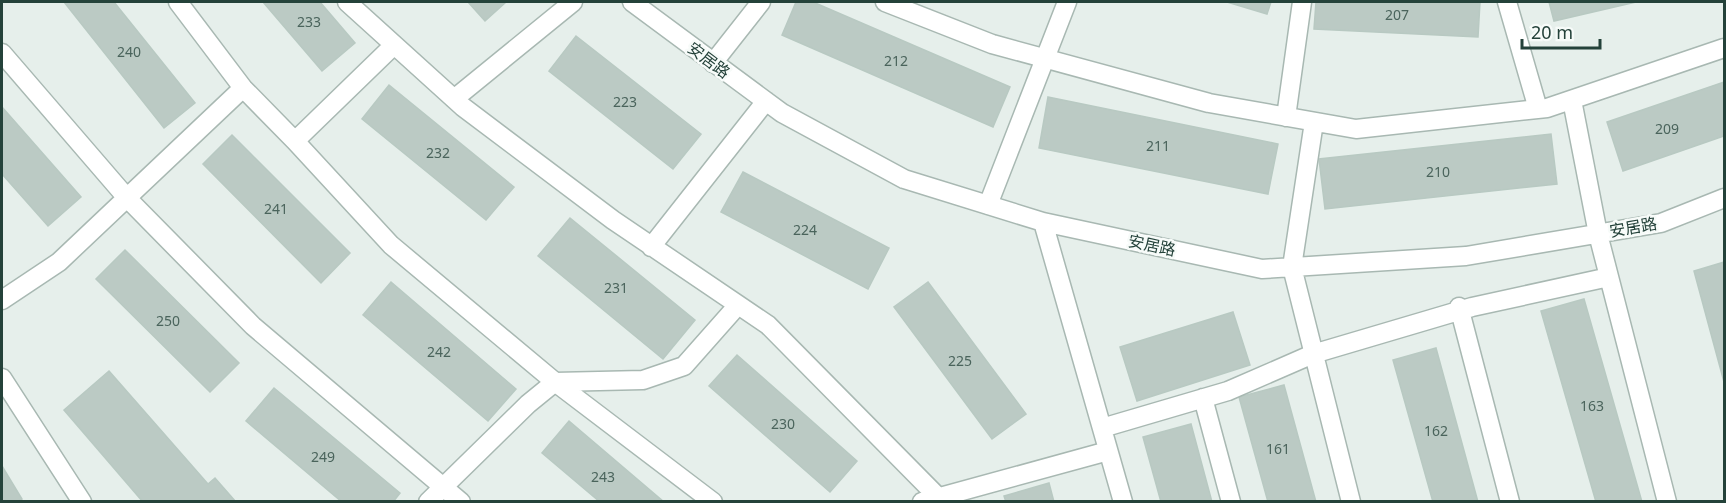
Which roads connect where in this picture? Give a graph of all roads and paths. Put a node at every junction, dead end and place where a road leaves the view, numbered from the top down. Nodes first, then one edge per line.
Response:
1 (178, 2) edge
2 (347, 2) edge
3 (573, 2) edge
4 (632, 2) edge
5 (761, 2) edge
6 (885, 2) edge
7 (1067, 2) edge
8 (1302, 2) edge
9 (1507, 2) edge
10 (394, 45) junction
11 (1725, 48) edge
12 (2, 53) edge
13 (1045, 58) junction
14 (713, 63) junction
15 (243, 88) junction
16 (454, 99) junction
17 (1572, 100) junction
18 (766, 101) junction
19 (1538, 109) junction
20 (1286, 117) junction
21 (1314, 122) junction
22 (295, 141) junction
23 (127, 198) junction
24 (1725, 198) edge
25 (988, 205) junction
26 (1043, 222) junction
27 (1598, 234) junction
28 (651, 247) junction
29 (1292, 267) junction
30 (1609, 277) junction
31 (2, 300) edge
32 (738, 305) junction
33 (1459, 309) junction
34 (1313, 354) junction
35 (2, 378) edge
36 (555, 382) junction
37 (1203, 398) junction
38 (1102, 428) junction
39 (1108, 451) junction
40 (444, 486) junction
41 (74, 498) edge
42 (927, 500) edge
43 (428, 501) edge
44 (461, 501) edge
45 (712, 501) edge
46 (1123, 501) edge
47 (1231, 501) edge
48 (1351, 501) edge
49 (1510, 501) edge
50 (1667, 501) edge

1 - 15 street
2 - 10 street
3 - 16 street
4 - 14 street, 安居路
5 - 14 street
6 - 13 street
7 - 13 street
8 - 20 street
9 - 19 street
10 - 16 street
10 - 22 street
11 - 17 street
12 - 23 street
13 - 20 street
13 - 25 street
14 - 18 street, 安居路
15 - 22 street
15 - 23 street
16 - 28 street
17 - 19 street
17 - 27 street
18 - 25 street, 安居路
18 - 28 street
19 - 21 street
20 - 21 street
21 - 29 street
22 - 36 street
23 - 31 street
23 - 40 street
24 - 27 street, 安居路
25 - 26 street, 安居路
26 - 29 street, 安居路
26 - 38 street
27 - 29 street, 安居路
27 - 30 street
28 - 32 street
29 - 34 street
30 - 33 street
30 - 50 street
32 - 36 street
32 - 42 street
33 - 34 street
33 - 49 street
34 - 37 street
34 - 48 street
35 - 41 street
36 - 40 street
36 - 45 street
37 - 38 street
37 - 47 street
38 - 39 street
39 - 42 street
39 - 46 street
40 - 43 street
40 - 44 street

